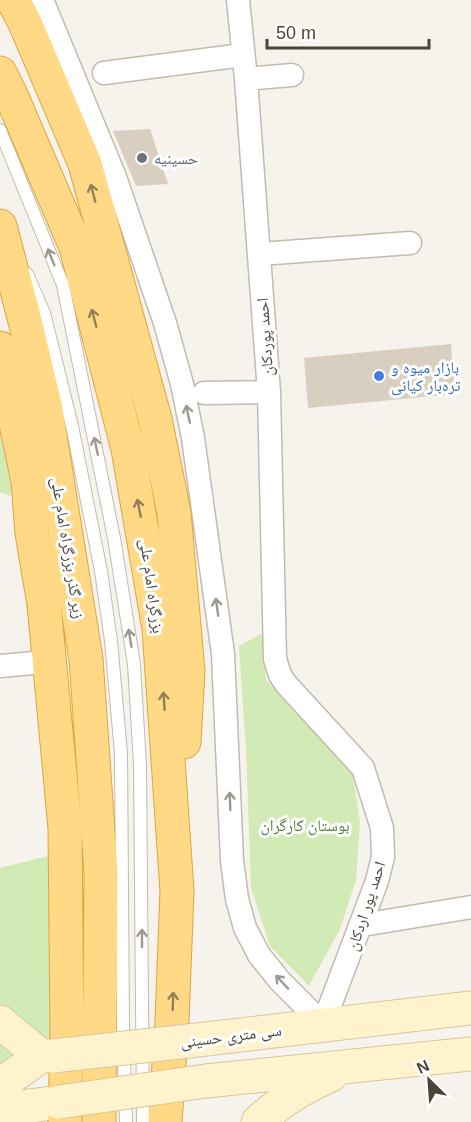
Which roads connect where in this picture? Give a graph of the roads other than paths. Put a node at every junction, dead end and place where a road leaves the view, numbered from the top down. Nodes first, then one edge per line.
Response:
1 (238, 0) edge
2 (26, 6) edge
3 (243, 55) junction
4 (0, 73) edge
5 (104, 73) dead end
6 (292, 75) dead end
7 (246, 79) junction
8 (0, 130) edge
9 (0, 224) edge
10 (410, 243) dead end
11 (260, 254) junction
12 (0, 348) edge
13 (269, 392) junction
14 (204, 393) dead end
15 (45, 662) dead end
16 (0, 666) edge
17 (280, 675) joint
18 (177, 891) junction
19 (471, 907) edge
20 (362, 925) junction
21 (471, 1008) edge
22 (0, 1022) edge
23 (323, 1024) junction
24 (471, 1054) edge
25 (47, 1056) junction
26 (349, 1066) junction
27 (0, 1085) edge
28 (0, 1110) edge
29 (54, 1112) edge
30 (270, 1117) edge
31 (99, 1122) edge
32 (126, 1122) edge
33 (143, 1122) edge
34 (165, 1122) edge

1 - 3 street, احمد پوردکان
18 -> 2 highway
23 -> 2 street
3 - 5 street
3 - 7 street, احمد پوردکان
18 -> 4 highway, بزرگراه امام علی
6 - 7 street
7 - 11 street, احمد پوردکان
33 -> 8 lane
9 - 31 highway, زیر گذر بزرگراه امام علی
9 - 32 lane
10 - 11 street
11 - 13 street, احمد پوردکان
12 - 29 highway
13 - 14 street
13 - 17 street, احمد پوردکان
15 - 16 street
17 - 20 street, احمد پور اردکان
34 -> 18 highway, بزرگراه امام علی
19 - 20 street
20 - 23 street, احمد پور اردکان
21 - 23 main road, سی متری حسینی
22 - 25 main road
23 - 25 main road, سی متری حسینی, bridge
24 - 26 main road
25 - 27 main road, سی متری حسینی
26 - 29 main road, bridge
26 - 30 main road
28 - 29 main road

